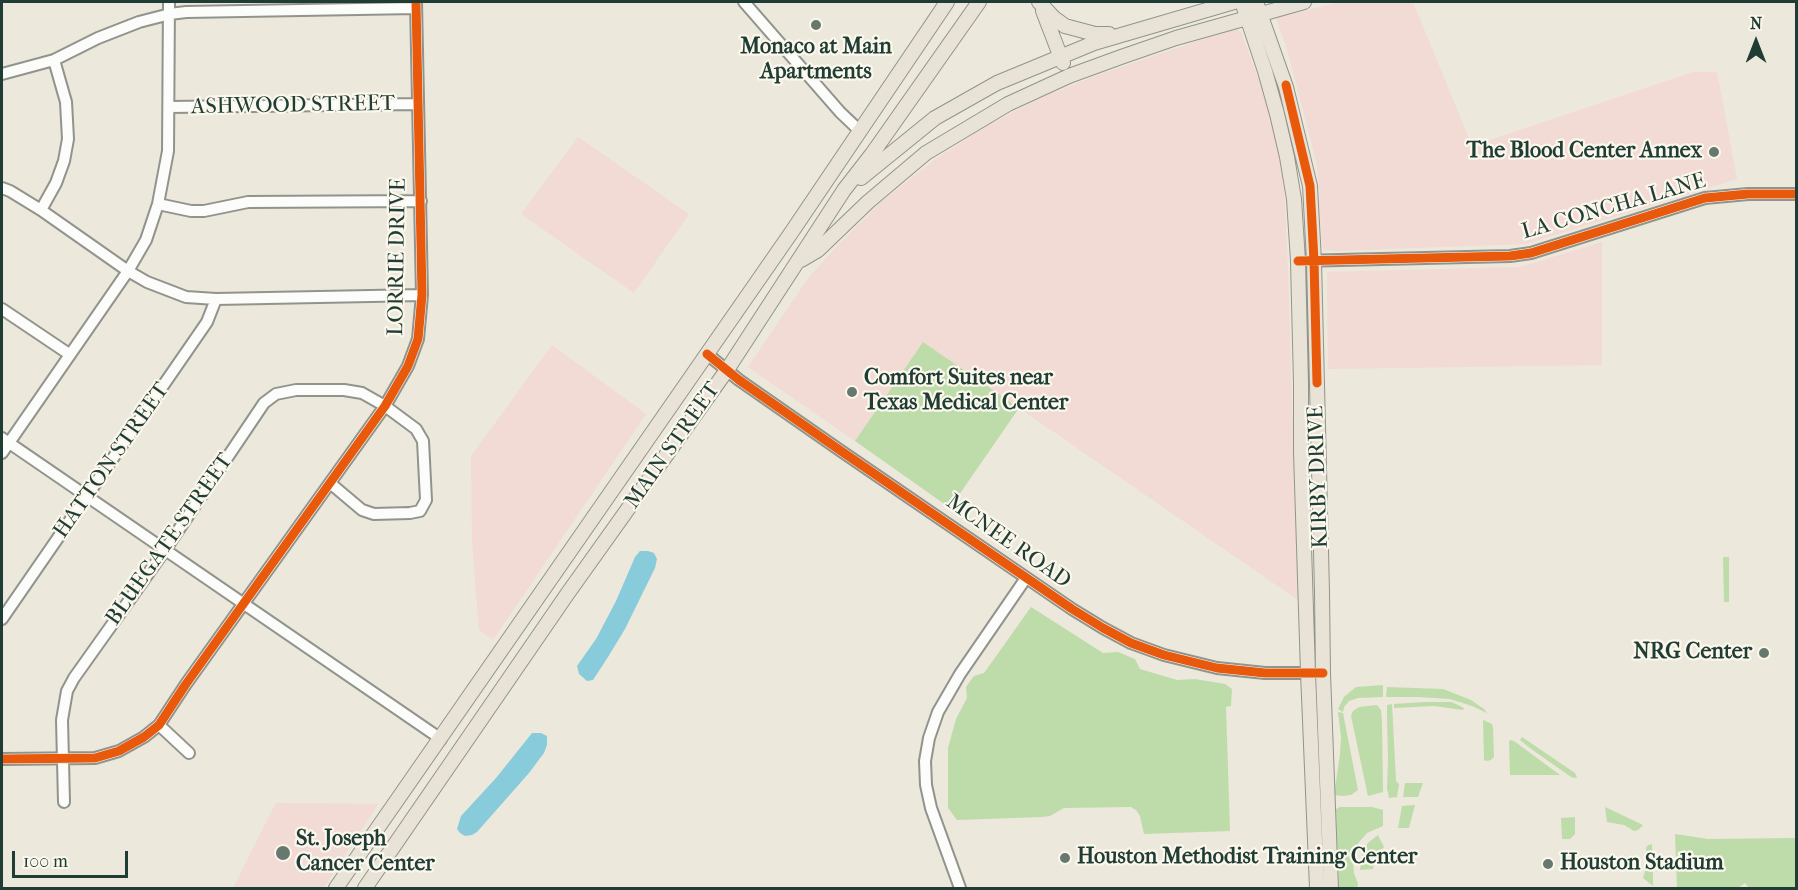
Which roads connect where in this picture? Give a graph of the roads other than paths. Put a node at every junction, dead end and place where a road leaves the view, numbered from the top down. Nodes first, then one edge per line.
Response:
1 (169, 2) edge
2 (744, 2) edge
3 (947, 2) edge
4 (979, 2) edge
5 (1234, 2) edge
6 (1242, 2) edge
7 (1304, 2) edge
8 (1040, 4) edge
9 (416, 5) edge
10 (1255, 11) edge
11 (170, 14) junction
12 (1126, 34) junction
13 (1060, 56) junction
14 (54, 60) junction
15 (2, 74) edge
16 (1069, 76) junction
17 (418, 104) junction
18 (169, 107) junction
19 (861, 131) junction
20 (914, 134) junction
21 (880, 143) junction
22 (926, 153) junction
23 (2, 189) edge
24 (844, 190) junction
25 (1797, 194) edge
26 (421, 201) junction
27 (158, 204) junction
28 (42, 210) junction
29 (791, 233) junction
30 (1298, 261) junction
31 (1314, 261) junction
32 (797, 263) junction
33 (128, 272) junction
34 (422, 295) junction
35 (216, 299) junction
36 (2, 309) edge
37 (69, 354) junction
38 (707, 354) junction
39 (727, 370) junction
40 (1317, 383) junction
41 (1301, 384) junction
42 (385, 406) junction
43 (5, 440) edge
44 (2, 453) edge
45 (330, 483) junction
46 (88, 496) junction
47 (165, 549) junction
48 (1026, 578) junction
49 (550, 580) junction
50 (568, 593) junction
51 (243, 604) junction
52 (2, 619) edge
53 (495, 660) junction
54 (514, 673) junction
55 (1308, 673) junction
56 (1323, 673) junction
57 (159, 725) junction
58 (441, 739) junction
59 (189, 753) dead end
60 (458, 753) junction
61 (2, 759) edge
62 (63, 759) junction
63 (64, 802) dead end
64 (1322, 843) junction
65 (336, 888) edge
66 (365, 888) edge
67 (960, 888) edge
68 (1317, 888) edge
69 (1331, 888) edge

1 - 11 street
2 - 19 street
3 - 19 main road, MAIN STREET
4 - 21 main road, MAIN STREET
5 - 12 main road
6 - 10 main road, KIRBY DRIVE
7 - 10 main road
8 - 12 main road
8 - 13 main road
9 - 11 street
9 - 17 street, LORRIE DRIVE
10 - 16 main road
10 - 30 main road, KIRBY DRIVE
10 - 31 main road, KIRBY DRIVE
11 - 14 street
11 - 18 street
12 - 13 main road
13 - 16 main road
13 - 20 main road
14 - 15 street
14 - 28 street
16 - 22 main road
17 - 18 street, ASHWOOD STREET
17 - 26 street, LORRIE DRIVE
18 - 27 street
19 - 21 main road
19 - 29 main road, MAIN STREET
20 - 22 main road
20 - 24 main road
21 - 24 main road, MAIN STREET
22 - 32 main road
23 - 28 street
24 - 29 main road
24 - 32 main road, MAIN STREET
25 - 31 street, LA CONCHA LANE
26 - 27 street
26 - 34 street, LORRIE DRIVE
27 - 33 street
28 - 33 street
29 - 38 main road, MAIN STREET
30 - 31 street, LA CONCHA LANE
30 - 41 main road, KIRBY DRIVE
31 - 40 main road, KIRBY DRIVE
32 - 39 main road, MAIN STREET
33 - 35 street
33 - 37 street
34 - 35 street
34 - 42 street, LORRIE DRIVE
35 - 46 street, HATTON STREET
36 - 37 street
37 - 43 street
38 - 39 street, MCNEE ROAD
38 - 49 main road, MAIN STREET
39 - 48 street, MCNEE ROAD
39 - 50 main road, MAIN STREET
40 - 41 main road
40 - 56 main road, KIRBY DRIVE
41 - 55 main road, KIRBY DRIVE
42 - 45 street, LORRIE DRIVE
42 - 45 street, BLUEGATE STREET
42 - 47 street, BLUEGATE STREET
43 - 44 street
43 - 46 street
45 - 51 street, LORRIE DRIVE
46 - 47 street
46 - 52 street, HATTON STREET
47 - 51 street
47 - 62 street, BLUEGATE STREET
48 - 55 street, MCNEE ROAD
48 - 67 street
49 - 50 main road
49 - 53 main road, MAIN STREET
50 - 54 main road, MAIN STREET
51 - 57 street, LORRIE DRIVE
51 - 58 street
53 - 54 main road
53 - 58 main road, MAIN STREET
54 - 60 main road, MAIN STREET
55 - 56 street, MCNEE ROAD
55 - 64 main road, KIRBY DRIVE
56 - 64 main road, KIRBY DRIVE
57 - 59 street
57 - 62 street, LORRIE DRIVE
58 - 60 main road
58 - 65 main road, MAIN STREET
60 - 66 main road, MAIN STREET
61 - 62 street, LORRIE DRIVE
62 - 63 street, BLUEGATE STREET
64 - 68 main road, KIRBY DRIVE
64 - 69 main road, KIRBY DRIVE

